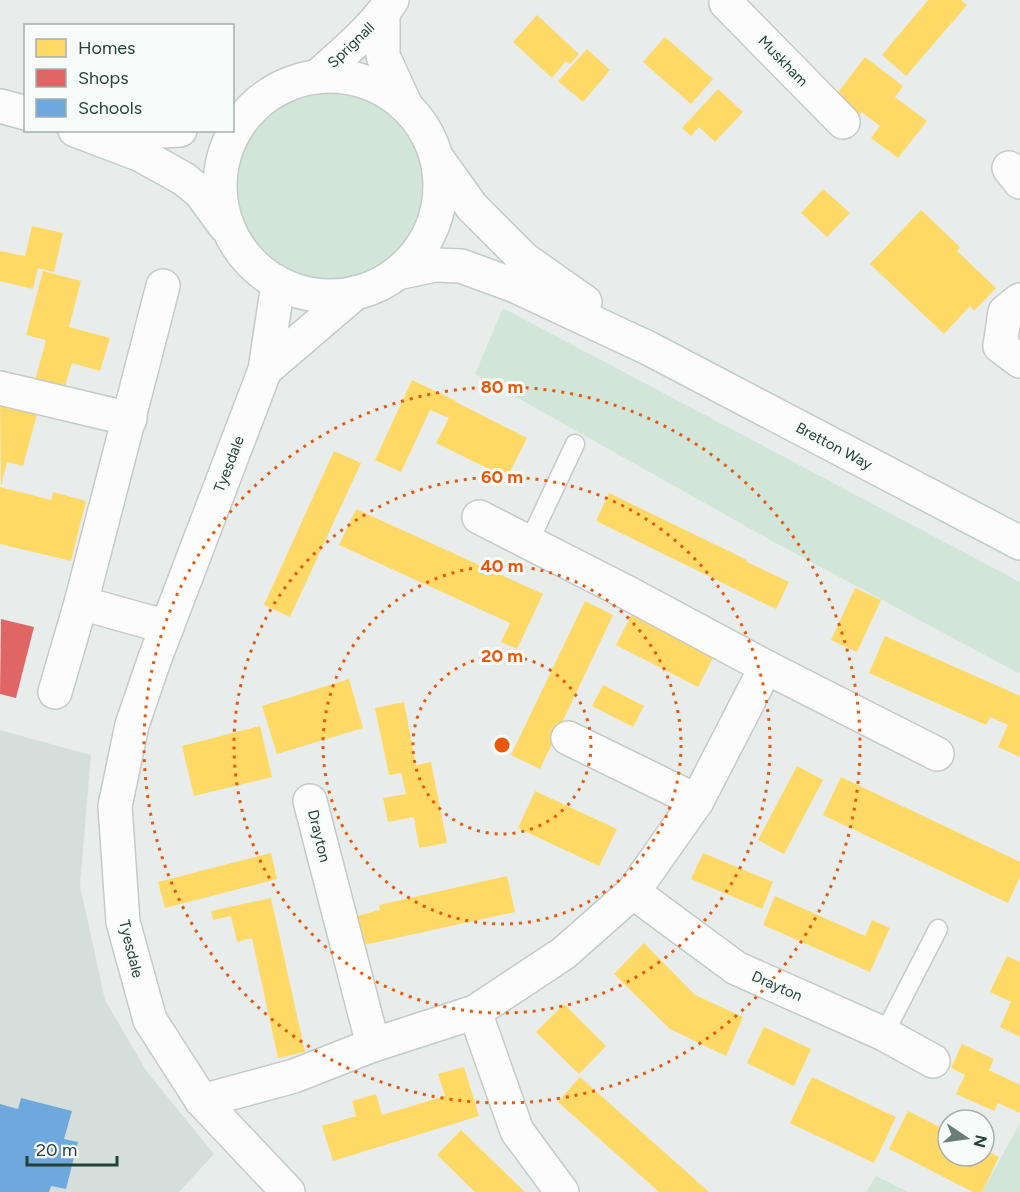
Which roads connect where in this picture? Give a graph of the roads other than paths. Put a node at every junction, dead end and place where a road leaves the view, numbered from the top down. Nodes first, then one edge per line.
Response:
1 (730, 0) edge
2 (387, 7) edge
3 (318, 76) junction
4 (0, 106) edge
5 (406, 106) junction
6 (24, 112) edge
7 (236, 122) edge
8 (843, 122) dead end
9 (80, 132) edge
10 (232, 132) edge
11 (437, 158) junction
12 (230, 233) junction
13 (397, 273) junction
14 (278, 284) junction
15 (164, 286) dead end
16 (355, 293) junction
17 (1020, 300) edge
18 (648, 348) junction
19 (1020, 361) edge
20 (265, 370) junction
21 (0, 388) edge
22 (130, 418) junction
23 (575, 444) dead end
24 (479, 517) dead end
25 (529, 542) junction
26 (1020, 543) edge
27 (81, 603) junction
28 (167, 627) junction
29 (766, 667) junction
30 (55, 692) dead end
31 (568, 738) dead end
32 (937, 754) dead end
33 (310, 801) dead end
34 (697, 801) junction
35 (633, 892) junction
36 (938, 929) dead end
37 (475, 1012) junction
38 (884, 1034) junction
39 (374, 1045) junction
40 (933, 1061) dead end
41 (202, 1101) junction
42 (288, 1192) edge
43 (562, 1192) edge

1 - 8 street, Muskham
2 - 3 street, Sprignall
2 - 5 street, Sprignall
3 - 5 street
3 - 7 street
4 - 6 street
5 - 11 street
9 - 12 street
10 - 12 street
11 - 13 street
11 - 18 street, Bretton Way
12 - 14 street
13 - 16 street
13 - 18 street, Bretton Way
14 - 16 street
14 - 20 street, Tyesdale
15 - 22 street
16 - 20 street, Tyesdale
17 - 19 street
18 - 26 street, Bretton Way
20 - 28 street, Tyesdale
21 - 22 street
22 - 27 street
23 - 25 lane
24 - 25 street
25 - 29 street
27 - 28 street
27 - 30 street
28 - 41 street, Tyesdale
29 - 32 street
29 - 34 street
31 - 34 street
33 - 39 street, Drayton
34 - 35 street
35 - 37 street
35 - 38 street, Drayton
36 - 38 lane
37 - 39 street
37 - 43 street
38 - 40 street, Drayton
39 - 41 street
41 - 42 street, Tyesdale

